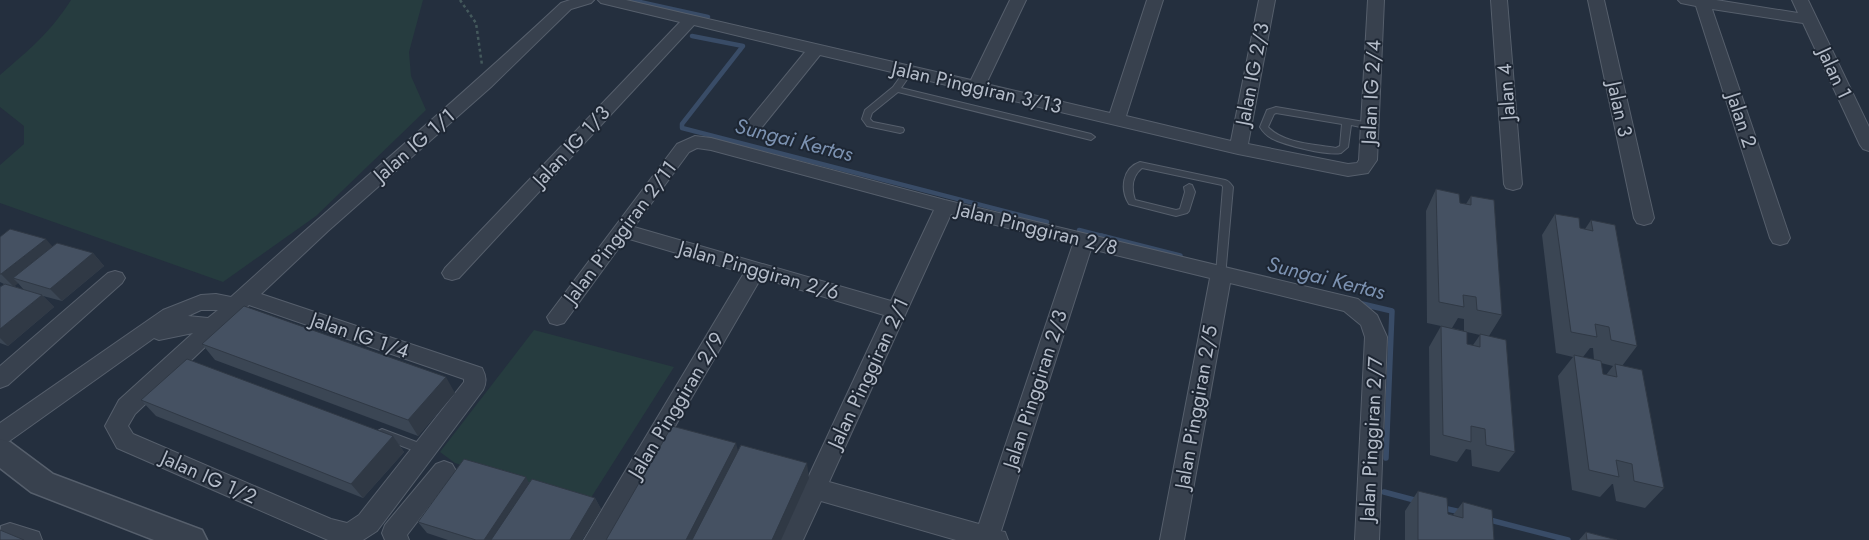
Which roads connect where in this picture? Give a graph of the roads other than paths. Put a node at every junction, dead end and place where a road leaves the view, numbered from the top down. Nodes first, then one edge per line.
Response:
1 (586, 0) edge
2 (606, 0) edge
3 (1018, 0) edge
4 (1155, 0) edge
5 (1267, 0) edge
6 (1376, 0) edge
7 (1499, 0) edge
8 (1596, 0) edge
9 (1686, 0) edge
10 (1800, 0) edge
11 (1703, 3) junction
12 (1810, 18) junction
13 (691, 20) junction
14 (816, 50) junction
15 (909, 71) junction
16 (976, 87) junction
17 (896, 89) junction
18 (1117, 119) junction
19 (1347, 122) junction
20 (1370, 126) junction
21 (752, 128) dead end
22 (900, 130) dead end
23 (1091, 137) dead end
24 (1869, 146) edge
25 (683, 148) joint
26 (1238, 148) junction
27 (1348, 170) joint
28 (1513, 184) dead end
29 (1189, 187) dead end
30 (945, 206) junction
31 (1644, 218) dead end
32 (621, 230) junction
33 (1780, 238) dead end
34 (1084, 240) junction
35 (756, 270) junction
36 (452, 273) dead end
37 (1221, 274) junction
38 (115, 278) dead end
39 (240, 301) junction
40 (897, 311) junction
41 (557, 317) dead end
42 (213, 327) junction
43 (1376, 337) joint
44 (136, 341) junction
45 (0, 379) edge
46 (127, 407) joint
47 (367, 428) edge
48 (0, 435) edge
49 (423, 449) junction
50 (0, 451) edge
51 (444, 471) dead end
52 (815, 489) junction
53 (991, 539) edge
54 (191, 540) edge
55 (397, 540) edge
56 (596, 540) edge
57 (791, 540) edge
58 (1172, 540) edge
59 (1366, 540) edge

1 - 39 street, Jalan IG 1/1
2 - 13 street, Jalan Pinggiran 3/13
3 - 16 street
4 - 18 street
5 - 26 street, Jalan IG 2/3
6 - 20 street, Jalan IG 2/4
7 - 28 street, Jalan 4
8 - 31 street, Jalan 3
9 - 11 street
10 - 12 street, Jalan 1
11 - 12 street
11 - 33 street, Jalan 2
12 - 24 street, Jalan 1
13 - 14 street, Jalan Pinggiran 3/13
13 - 36 street, Jalan IG 1/3
14 - 15 street, Jalan Pinggiran 3/13
14 - 21 street
15 - 16 street, Jalan Pinggiran 3/13
15 - 17 lane
16 - 18 street, Jalan Pinggiran 3/13
17 - 22 lane
17 - 23 lane
18 - 26 street, Jalan Pinggiran 3/13
19 - 19 lane
19 - 20 lane
20 - 27 street, Jalan IG 2/4
25 - 30 street, Jalan Pinggiran 2/8
25 - 32 street, Jalan Pinggiran 2/11
26 - 27 street, Jalan Pinggiran 3/13
29 - 37 lane
30 - 34 street, Jalan Pinggiran 2/8
30 - 40 street, Jalan Pinggiran 2/1
32 - 35 street, Jalan Pinggiran 2/6
32 - 41 street, Jalan Pinggiran 2/11
34 - 37 street, Jalan Pinggiran 2/8
34 - 53 street, Jalan Pinggiran 2/3
35 - 40 street, Jalan Pinggiran 2/6
35 - 56 street, Jalan Pinggiran 2/9
37 - 43 street, Jalan Pinggiran 2/8
37 - 58 street, Jalan Pinggiran 2/5
38 - 45 street
39 - 42 street, Jalan IG 1/1
39 - 44 street, Jalan IG 1/4
39 - 49 street, Jalan IG 1/4
40 - 52 street, Jalan Pinggiran 2/1
42 - 44 street
42 - 46 street, Jalan IG 1/1
43 - 59 street, Jalan Pinggiran 2/7
44 - 48 street
46 - 49 street, Jalan IG 1/2
47 - 49 lane
50 - 54 street
51 - 55 street
52 - 53 street
52 - 57 street, Jalan Pinggiran 2/1

